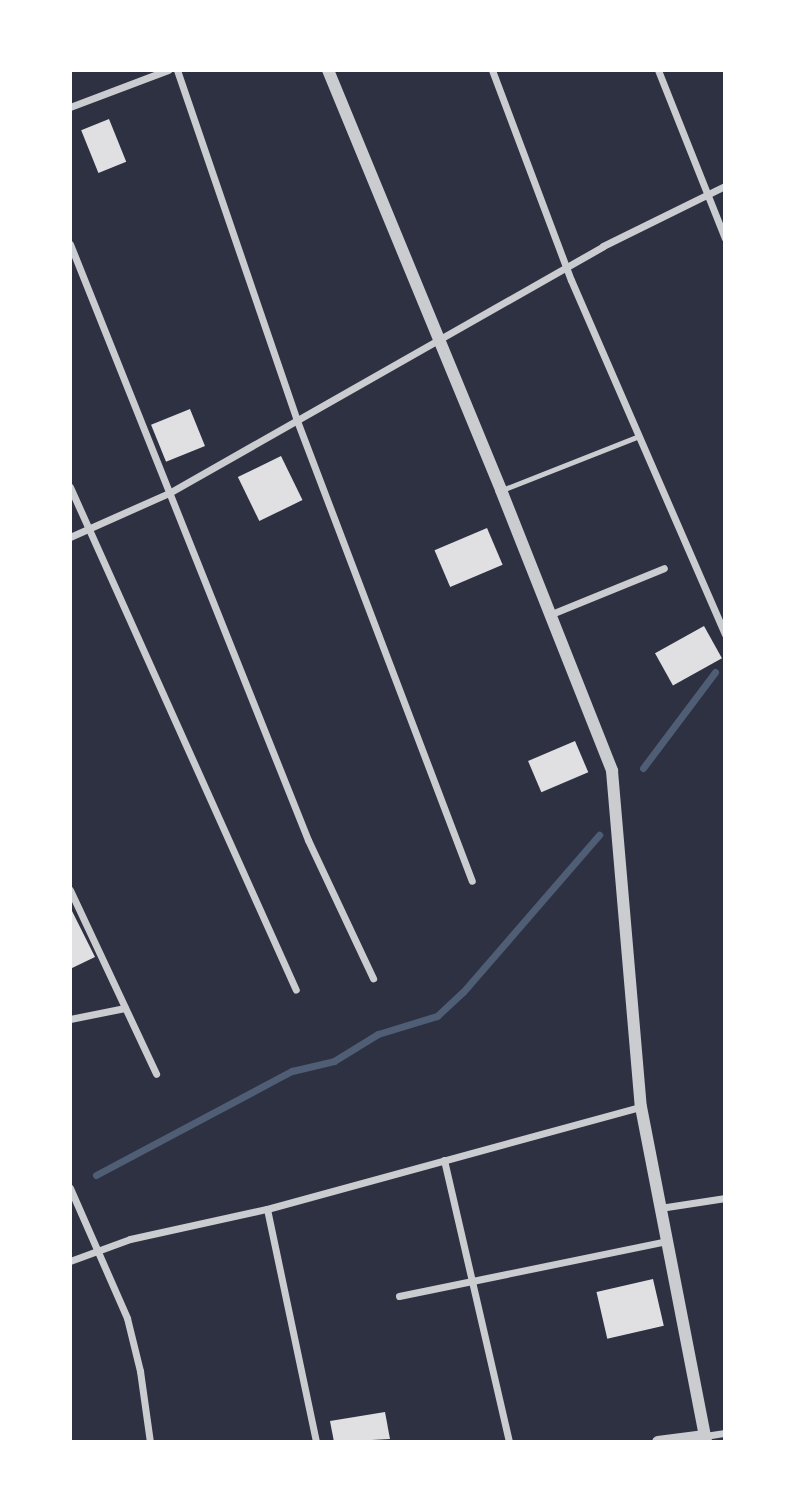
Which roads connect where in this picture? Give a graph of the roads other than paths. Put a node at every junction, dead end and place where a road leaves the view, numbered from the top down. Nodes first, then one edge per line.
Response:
1 (168, 70) edge
2 (177, 70) edge
3 (328, 70) edge
4 (492, 70) edge
5 (658, 70) edge
6 (70, 107) edge
7 (725, 186) edge
8 (707, 194) junction
9 (725, 238) edge
10 (70, 244) edge
11 (566, 266) junction
12 (439, 339) junction
13 (296, 418) junction
14 (639, 436) junction
15 (70, 487) edge
16 (502, 490) junction
17 (169, 493) junction
18 (88, 529) junction
19 (70, 537) edge
20 (664, 568) dead end
21 (549, 615) junction
22 (725, 634) edge
23 (472, 881) dead end
24 (70, 890) edge
25 (373, 978) dead end
26 (296, 990) dead end
27 (125, 1008) junction
28 (70, 1019) edge
29 (156, 1073) dead end
30 (641, 1107) junction
31 (444, 1160) junction
32 (70, 1188) edge
33 (725, 1198) edge
34 (660, 1208) junction
35 (267, 1209) junction
36 (666, 1241) junction
37 (99, 1249) junction
38 (70, 1261) edge
39 (472, 1281) junction
40 (399, 1296) dead end
41 (725, 1433) edge
42 (706, 1439) edge
43 (150, 1442) edge
44 (316, 1442) edge
45 (509, 1442) edge
46 (658, 1442) edge

1 - 6 street
2 - 13 street
3 - 12 street
4 - 11 street
5 - 8 street
7 - 8 street
8 - 9 street
8 - 11 street
10 - 17 street
11 - 12 street
11 - 14 street
12 - 13 street
12 - 16 street
13 - 17 street
13 - 23 street
14 - 16 lane
14 - 22 street
15 - 18 street
16 - 21 street
17 - 18 street
17 - 25 street
18 - 19 street
18 - 26 street
20 - 21 street
21 - 30 street
24 - 27 street
27 - 28 street
27 - 29 street
30 - 31 street
30 - 34 street
31 - 35 street
31 - 39 street
32 - 37 street
33 - 34 street
34 - 36 street
35 - 37 street
35 - 44 street
36 - 39 street
36 - 42 street
37 - 38 street
37 - 43 street
39 - 40 street
39 - 45 street
41 - 42 street
42 - 46 street

